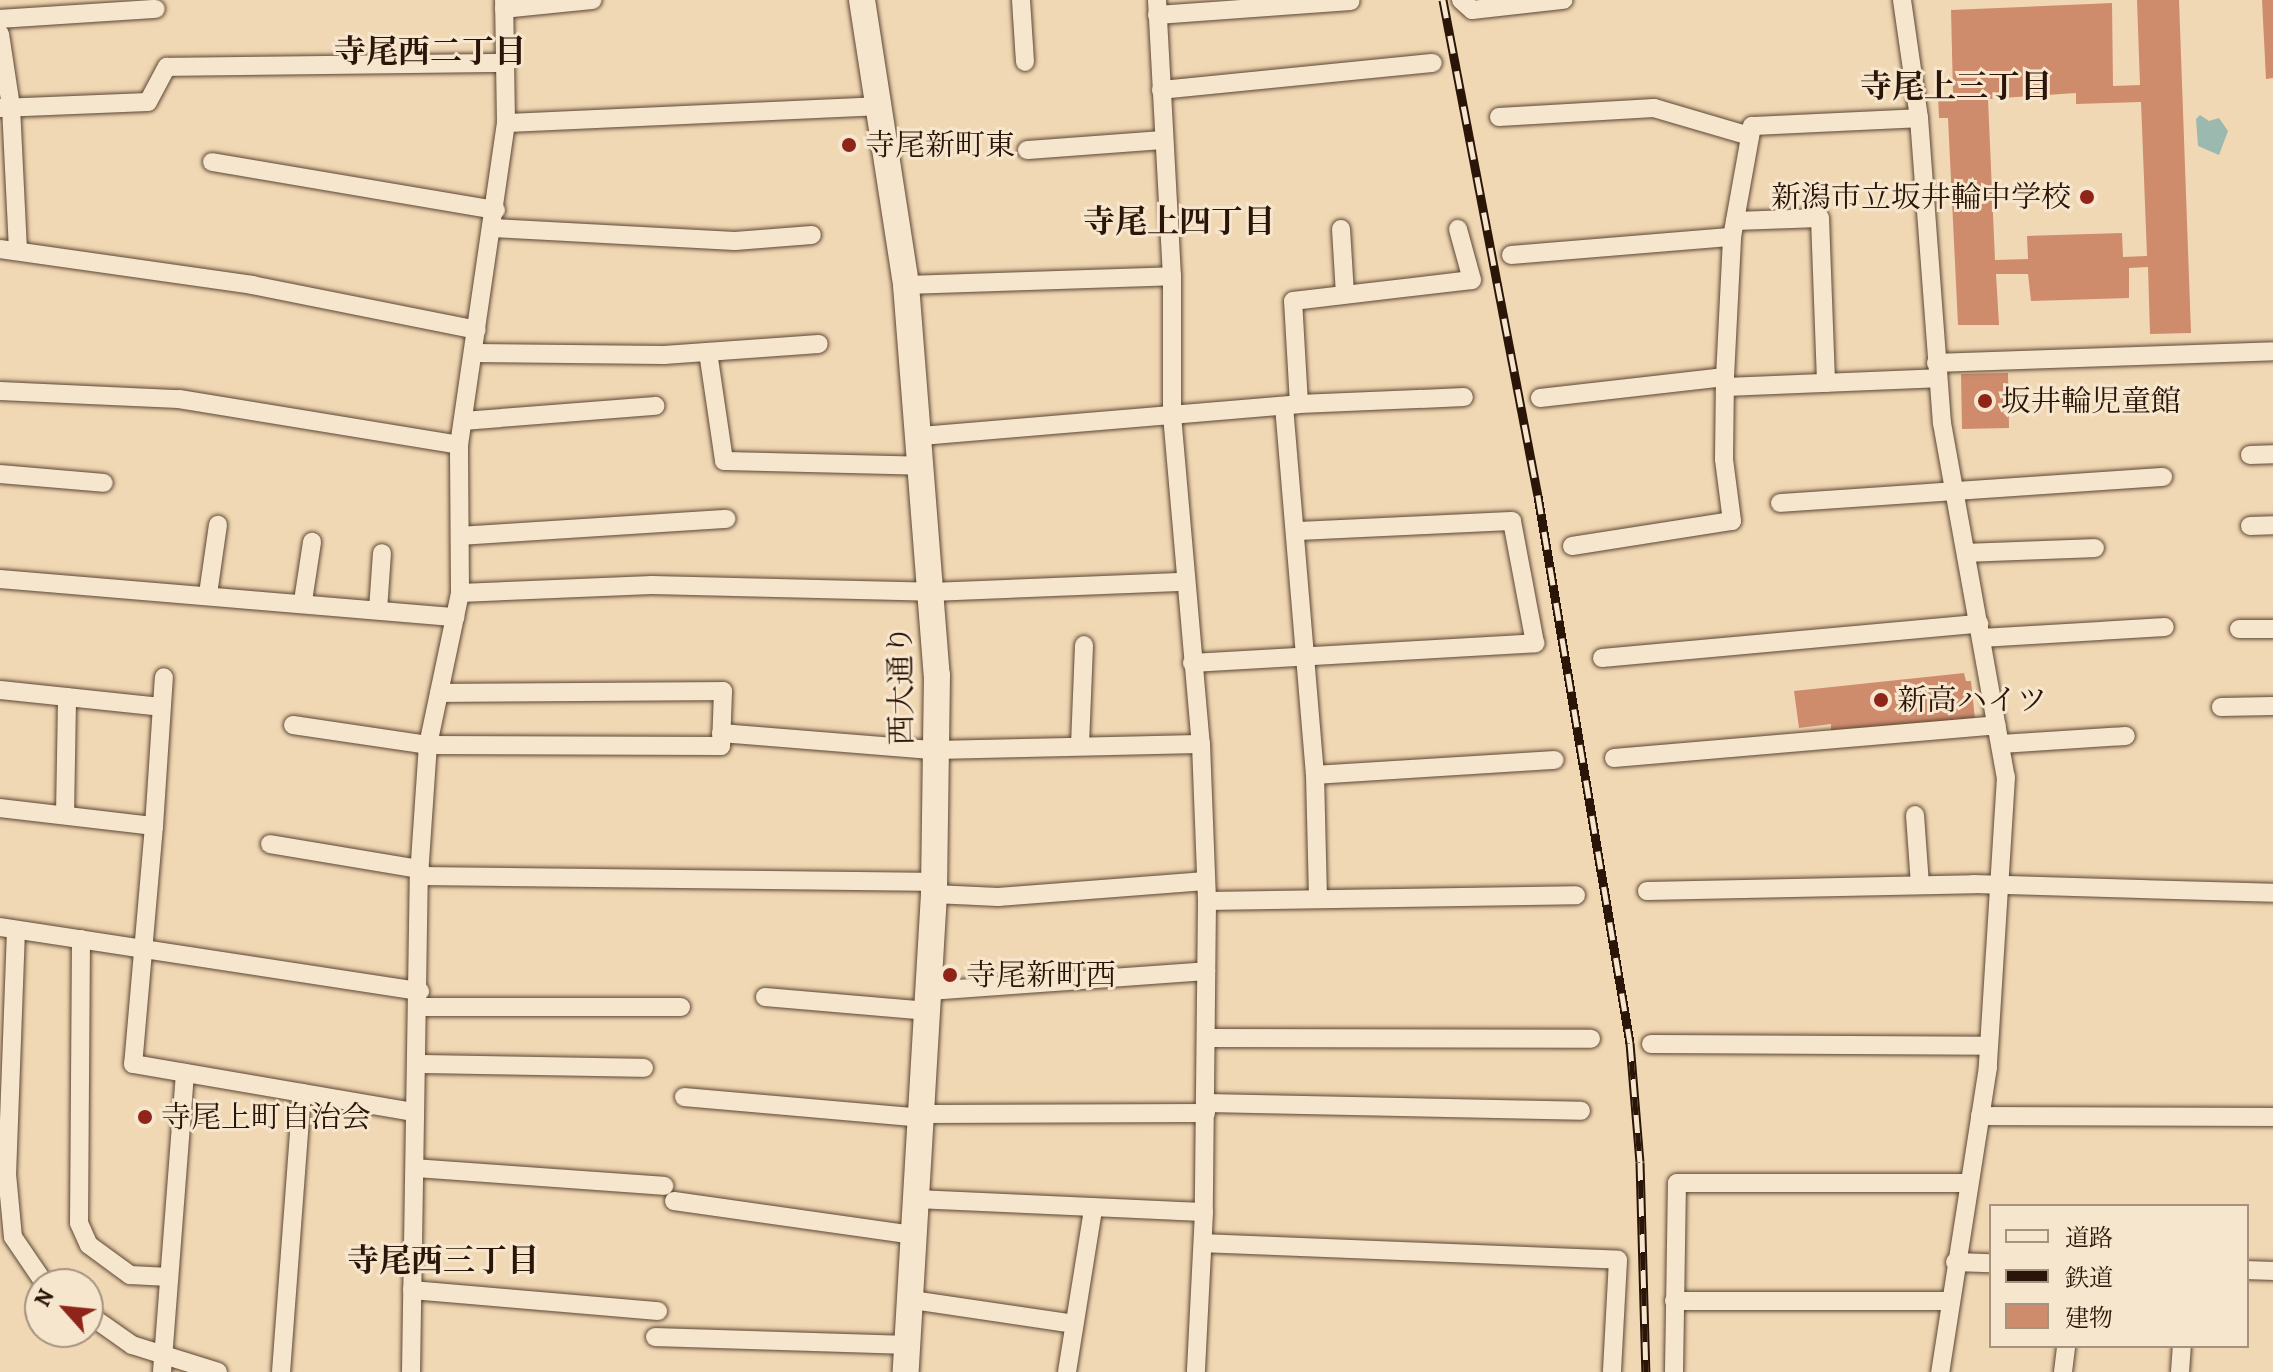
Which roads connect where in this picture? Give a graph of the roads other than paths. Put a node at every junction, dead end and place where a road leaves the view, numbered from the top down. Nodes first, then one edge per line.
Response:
1 (593, 0) edge
2 (862, 0) edge
3 (1021, 0) edge
4 (1461, 0) edge
5 (1563, 0) edge
6 (1902, 0) edge
7 (1350, 1) edge
8 (504, 5) edge
9 (1157, 8) edge
10 (156, 9) dead end
11 (0, 19) edge
12 (0, 34) edge
13 (1025, 62) dead end
14 (505, 63) junction
15 (1433, 63) dead end
16 (1161, 90) junction
17 (879, 106) junction
18 (6, 108) edge
19 (1499, 117) dead end
20 (1919, 118) junction
21 (506, 123) junction
22 (1750, 136) junction
23 (1164, 140) junction
24 (1027, 150) dead end
25 (212, 162) dead end
26 (494, 219) junction
27 (1341, 229) dead end
28 (1458, 229) dead end
29 (1734, 229) junction
30 (812, 235) dead end
31 (9, 250) edge
32 (1511, 255) dead end
33 (1172, 276) junction
34 (906, 285) junction
35 (1345, 294) junction
36 (477, 330) junction
37 (819, 344) dead end
38 (2273, 351) edge
39 (708, 352) junction
40 (474, 353) junction
41 (1937, 370) junction
42 (1725, 382) junction
43 (1826, 383) junction
44 (0, 391) edge
45 (1464, 397) dead end
46 (1540, 398) dead end
47 (1291, 405) junction
48 (655, 406) dead end
49 (1172, 415) junction
50 (463, 421) junction
51 (921, 436) junction
52 (459, 445) junction
53 (2273, 454) edge
54 (2250, 455) dead end
55 (923, 466) junction
56 (0, 474) edge
57 (2163, 477) dead end
58 (104, 483) dead end
59 (1955, 491) junction
60 (1780, 503) dead end
61 (726, 519) dead end
62 (218, 525) dead end
63 (2273, 525) edge
64 (2250, 526) dead end
65 (1297, 531) junction
66 (460, 536) junction
67 (312, 542) dead end
68 (1572, 546) dead end
69 (2095, 548) dead end
70 (382, 553) dead end
71 (1966, 553) junction
72 (0, 579) edge
73 (1185, 582) junction
74 (931, 592) junction
75 (460, 593) junction
76 (208, 594) junction
77 (303, 601) junction
78 (378, 610) junction
79 (455, 617) junction
80 (2165, 627) dead end
81 (2239, 629) dead end
82 (2273, 629) edge
83 (1980, 631) junction
84 (1084, 645) dead end
85 (1302, 657) junction
86 (1602, 658) dead end
87 (1192, 663) junction
88 (164, 677) dead end
89 (0, 690) edge
90 (439, 693) junction
91 (67, 697) junction
92 (2273, 706) edge
93 (161, 707) junction
94 (2221, 707) dead end
95 (293, 725) dead end
96 (721, 733) junction
97 (1999, 735) junction
98 (2126, 736) dead end
99 (1201, 744) junction
100 (428, 745) junction
101 (1080, 745) junction
102 (934, 750) junction
103 (1614, 758) dead end
104 (1555, 760) dead end
105 (1315, 775) junction
106 (0, 808) edge
107 (65, 815) junction
108 (1915, 815) dead end
109 (154, 826) junction
110 (270, 844) dead end
111 (419, 873) junction
112 (1205, 881) junction
113 (1920, 884) junction
114 (2000, 884) junction
115 (932, 888) junction
116 (1647, 891) dead end
117 (2273, 893) edge
118 (1576, 895) dead end
119 (1318, 899) junction
120 (1207, 901) junction
121 (8, 928) edge
122 (81, 939) junction
123 (143, 947) junction
124 (1206, 971) junction
125 (765, 997) dead end
126 (420, 999) junction
127 (928, 1001) junction
128 (681, 1007) dead end
129 (1206, 1038) junction
130 (1591, 1039) dead end
131 (1651, 1044) dead end
132 (1989, 1046) junction
133 (417, 1064) junction
134 (644, 1068) dead end
135 (185, 1073) junction
136 (302, 1093) junction
137 (684, 1097) dead end
138 (1206, 1108) junction
139 (1581, 1111) dead end
140 (414, 1112) junction
141 (923, 1116) junction
142 (1980, 1116) junction
143 (2273, 1117) edge
144 (415, 1168) junction
145 (4, 1173) edge
146 (1968, 1183) junction
147 (916, 1199) junction
148 (1093, 1210) junction
149 (1204, 1212) junction
150 (913, 1235) junction
151 (1203, 1243) junction
152 (1955, 1262) junction
153 (1989, 1263) edge
154 (34, 1268) edge
155 (2249, 1270) edge
156 (2273, 1271) edge
157 (169, 1277) junction
158 (412, 1290) junction
159 (912, 1300) junction
160 (1674, 1301) junction
161 (1950, 1301) junction
162 (658, 1311) dead end
163 (1074, 1324) junction
164 (104, 1325) edge
165 (655, 1337) dead end
166 (908, 1345) junction
167 (2066, 1348) edge
168 (2182, 1348) edge
169 (162, 1364) edge
170 (218, 1372) edge
171 (281, 1372) edge
172 (411, 1372) edge
173 (906, 1372) edge
174 (1067, 1372) edge
175 (1196, 1372) edge
176 (1612, 1372) edge
177 (1674, 1372) edge
178 (1940, 1372) edge
179 (2063, 1372) edge
180 (2180, 1372) edge

1 - 8 street
2 - 17 street, 西大通り
3 - 13 street
4 - 5 street
6 - 20 street
7 - 9 street
8 - 14 street
9 - 16 street
10 - 11 street
12 - 18 street
14 - 18 street
14 - 21 street
15 - 16 street
16 - 23 street
17 - 21 street
17 - 34 street, 西大通り
18 - 31 street
19 - 22 street
20 - 22 street
20 - 41 street
21 - 26 street
22 - 29 street
23 - 24 street
23 - 33 street
25 - 26 street
26 - 30 street
26 - 36 street
27 - 35 street
28 - 35 street
29 - 32 street
29 - 42 street
29 - 43 street
31 - 36 street
33 - 34 street
33 - 49 street
34 - 51 street, 西大通り
35 - 47 street
36 - 40 street
37 - 39 street
38 - 41 street
39 - 40 street
39 - 55 street
40 - 50 street
41 - 43 street
41 - 59 street
42 - 43 street
42 - 46 street
42 - 68 street
44 - 52 street
45 - 47 street
47 - 49 street
47 - 65 street
48 - 50 street
49 - 51 street
49 - 73 street
50 - 52 street
51 - 55 street, 西大通り
52 - 66 street
53 - 54 street
55 - 74 street, 西大通り
56 - 58 street
57 - 59 street
59 - 60 street
59 - 71 street
61 - 66 street
62 - 76 street
63 - 64 street
65 - 85 street
65 - 85 street
66 - 75 street
67 - 77 street
69 - 71 street
70 - 78 street
71 - 83 street
72 - 76 street
73 - 74 street
73 - 87 street
74 - 75 street
74 - 102 street, 西大通り
75 - 79 street
76 - 77 street
77 - 78 street
78 - 79 street
79 - 90 street
80 - 83 street
81 - 82 street
83 - 86 street
83 - 97 street
84 - 101 street
85 - 87 street
85 - 105 street
87 - 99 street
88 - 93 street
89 - 91 street
90 - 96 street
90 - 100 street
91 - 93 street
91 - 107 street
92 - 94 street
93 - 109 street
95 - 100 street
96 - 100 street
96 - 102 street
97 - 98 street
97 - 103 street
97 - 114 street
99 - 101 street
99 - 112 street
100 - 111 street
101 - 102 street
102 - 115 street, 西大通り
104 - 105 street
105 - 119 street
106 - 107 street
107 - 109 street
108 - 113 street
109 - 123 street
110 - 111 street
111 - 115 street
111 - 126 street
112 - 115 street
112 - 120 street
113 - 114 street
113 - 116 street
114 - 117 street
114 - 132 street
115 - 127 street, 西大通り
118 - 119 street
119 - 120 street
120 - 124 street
121 - 122 street
121 - 145 street
122 - 123 street
122 - 157 street
123 - 126 street
123 - 135 street
124 - 127 street
124 - 129 street
125 - 127 street
126 - 128 street
126 - 133 street
127 - 141 street, 西大通り
129 - 130 street
129 - 138 street
131 - 132 street
132 - 142 street
133 - 134 street
133 - 140 street
135 - 136 street
135 - 157 street
136 - 140 street
136 - 171 street
137 - 141 street
138 - 139 street
138 - 141 street
138 - 149 street
140 - 144 street
141 - 147 street, 西大通り
142 - 143 street
142 - 146 street
144 - 150 street
144 - 158 street
145 - 154 street
146 - 152 street
146 - 160 street
147 - 148 street
147 - 150 street, 西大通り
148 - 149 street
148 - 163 street
149 - 151 street
150 - 159 street, 西大通り
151 - 175 street
151 - 176 street
152 - 153 street
152 - 161 street
155 - 156 street
157 - 169 street
158 - 162 street
158 - 172 street
159 - 163 street
159 - 166 street, 西大通り
160 - 161 street
160 - 177 street
161 - 178 street
163 - 174 street
164 - 169 street
165 - 166 street
166 - 173 street, 西大通り
167 - 179 street
168 - 180 street
169 - 170 street

